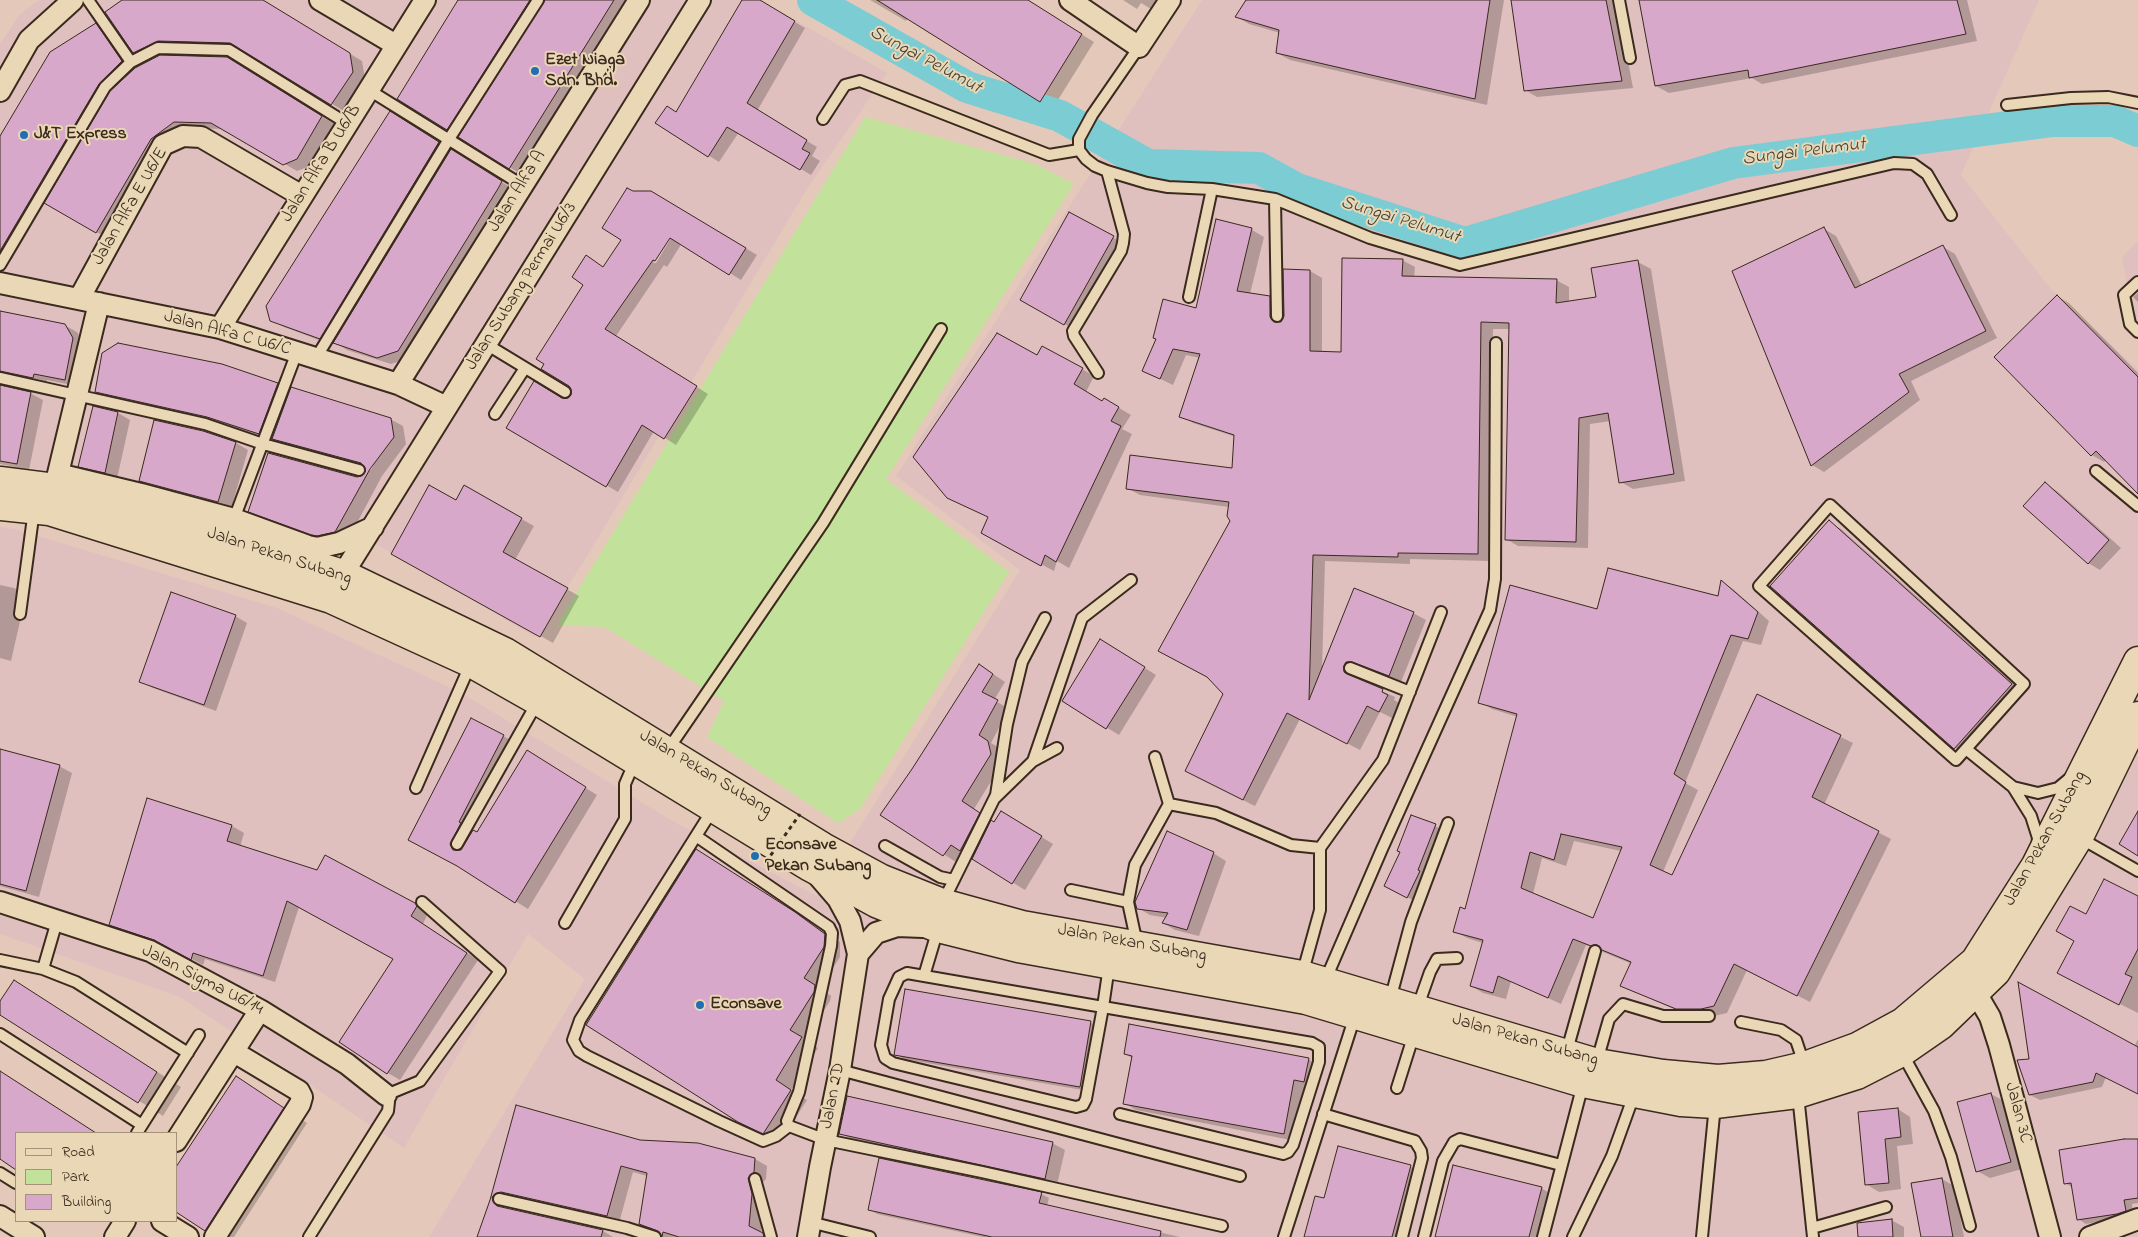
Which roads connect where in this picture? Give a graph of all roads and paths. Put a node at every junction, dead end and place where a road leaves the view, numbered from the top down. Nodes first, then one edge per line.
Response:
1 (73, 0) edge
2 (88, 0) edge
3 (320, 0) edge
4 (425, 0) edge
5 (538, 0) edge
6 (639, 0) edge
7 (700, 0) edge
8 (1070, 0) edge
9 (1170, 0) edge
10 (1619, 0) edge
11 (396, 45) junction
12 (1139, 47) junction
13 (1630, 58) dead end
14 (131, 62) junction
15 (369, 90) junction
16 (0, 91) edge
17 (2138, 103) edge
18 (2006, 105) dead end
19 (823, 119) dead end
20 (348, 124) junction
21 (449, 139) junction
22 (1079, 150) junction
23 (1106, 171) junction
24 (522, 186) junction
25 (1212, 189) junction
26 (302, 196) junction
27 (1275, 199) junction
28 (1951, 215) dead end
29 (0, 265) edge
30 (2138, 282) edge
31 (0, 283) edge
32 (1189, 297) dead end
33 (79, 299) junction
34 (99, 303) junction
35 (1277, 316) dead end
36 (220, 328) junction
37 (941, 329) dead end
38 (2138, 332) edge
39 (1496, 343) dead end
40 (486, 344) junction
41 (296, 352) junction
42 (316, 358) junction
43 (525, 368) junction
44 (1098, 373) dead end
45 (0, 378) edge
46 (398, 384) junction
47 (565, 392) dead end
48 (77, 395) junction
49 (447, 407) junction
50 (495, 414) dead end
51 (263, 444) junction
52 (360, 470) dead end
53 (2096, 471) dead end
54 (0, 481) edge
55 (57, 481) junction
56 (0, 506) edge
57 (2138, 506) edge
58 (34, 509) junction
59 (234, 519) junction
60 (373, 528) junction
61 (344, 574) junction
62 (1130, 580) dead end
63 (1441, 612) dead end
64 (20, 614) dead end
65 (1045, 618) dead end
66 (2138, 661) edge
67 (471, 663) junction
68 (1350, 668) dead end
69 (1410, 692) junction
70 (538, 701) junction
71 (2138, 716) edge
72 (1057, 748) dead end
73 (1966, 749) junction
74 (666, 751) junction
75 (1155, 758) dead end
76 (636, 760) junction
77 (1034, 762) junction
78 (2087, 763) junction
79 (416, 788) dead end
80 (2013, 788) junction
81 (992, 802) junction
82 (1169, 804) junction
83 (714, 808) junction
84 (800, 814) dead end
85 (1448, 823) dead end
86 (696, 836) junction
87 (2079, 838) junction
88 (457, 844) dead end
89 (885, 846) dead end
90 (1320, 848) junction
91 (766, 862) dead end
92 (810, 866) junction
93 (2036, 866) junction
94 (2138, 871) edge
95 (1071, 890) dead end
96 (0, 902) edge
97 (422, 902) dead end
98 (1128, 902) junction
99 (945, 904) junction
100 (57, 921) junction
101 (565, 923) dead end
102 (1137, 945) junction
103 (1595, 952) dead end
104 (858, 954) junction
105 (1457, 958) dead end
106 (0, 960) edge
107 (1110, 965) junction
108 (43, 969) junction
109 (924, 976) junction
110 (1313, 978) junction
111 (1976, 992) junction
112 (1390, 1000) junction
113 (1103, 1007) junction
114 (260, 1010) junction
115 (1355, 1015) junction
116 (1709, 1016) dead end
117 (1416, 1021) junction
118 (1741, 1022) dead end
119 (1, 1036) edge
120 (199, 1036) dead end
121 (188, 1052) junction
122 (234, 1052) junction
123 (1902, 1052) junction
124 (1566, 1054) junction
125 (1805, 1066) junction
126 (840, 1070) junction
127 (1590, 1073) junction
128 (1397, 1088) dead end
129 (1634, 1094) junction
130 (1797, 1094) junction
131 (386, 1095) junction
132 (1716, 1104) junction
133 (1120, 1114) dead end
134 (1323, 1114) junction
135 (789, 1126) junction
136 (140, 1129) edge
137 (178, 1138) edge
138 (826, 1140) junction
139 (1561, 1165) junction
140 (0, 1173) edge
141 (1240, 1176) dead end
142 (755, 1179) dead end
143 (15, 1182) edge
144 (499, 1199) dead end
145 (1886, 1207) dead end
146 (2138, 1219) edge
147 (124, 1222) edge
148 (164, 1222) edge
149 (3, 1224) edge
150 (1222, 1226) dead end
151 (1970, 1226) dead end
152 (809, 1230) edge
153 (1812, 1233) edge
154 (34, 1237) edge
155 (115, 1237) edge
156 (188, 1237) edge
157 (215, 1237) edge
158 (310, 1237) edge
159 (655, 1237) edge
160 (771, 1237) edge
161 (870, 1237) edge
162 (1284, 1237) edge
163 (1402, 1237) edge
164 (1424, 1237) edge
165 (1543, 1237) edge
166 (1573, 1237) edge
167 (1702, 1237) edge
168 (2050, 1237) edge
169 (2090, 1237) edge

1 - 16 street
2 - 14 lane
3 - 11 street
4 - 11 street, Jalan Alfa B U6/B
5 - 21 lane
6 - 24 street, Jalan Alfa A
7 - 40 street, Jalan Subang Permai U6/3
8 - 12 street
9 - 12 street
10 - 13 lane
11 - 15 street, Jalan Alfa B U6/B
12 - 22 lane
14 - 20 lane
14 - 29 lane
15 - 20 street, Jalan Alfa B U6/B
15 - 21 lane
17 - 18 lane
19 - 22 lane
20 - 26 street, Jalan Alfa B U6/B
21 - 24 lane
21 - 42 lane
22 - 23 lane
23 - 25 lane
23 - 44 lane
24 - 46 street, Jalan Alfa A
25 - 27 lane
25 - 32 lane
26 - 33 street, Jalan Alfa E U6/E
26 - 36 street, Jalan Alfa B U6/B
27 - 28 lane
27 - 35 lane
30 - 38 lane
31 - 33 street, Jalan Alfa C U6/C
33 - 34 street, Jalan Alfa C U6/C
34 - 36 street, Jalan Alfa C U6/C
34 - 48 street
36 - 41 street, Jalan Alfa C U6/C
37 - 74 lane
39 - 110 lane
40 - 43 lane
40 - 49 street, Jalan Subang Permai U6/3
41 - 42 street, Jalan Alfa C U6/C
41 - 51 lane
42 - 46 street, Jalan Alfa C U6/C
43 - 47 lane
43 - 50 lane
45 - 48 lane
46 - 49 street, Jalan Alfa C U6/C
48 - 51 lane
48 - 55 street
49 - 60 street, Jalan Subang Permai U6/3
51 - 52 lane
51 - 59 lane
53 - 57 lane
54 - 55 main road, Jalan Pekan Subang
55 - 59 street
55 - 61 main road, Jalan Pekan Subang
56 - 58 main road, Jalan Pekan Subang
58 - 64 lane
58 - 67 main road, Jalan Pekan Subang
59 - 60 street
60 - 61 street, Jalan Subang Permai U6/3
61 - 74 main road, Jalan Pekan Subang
62 - 77 lane
63 - 69 lane
65 - 81 lane
66 - 78 main road, Jalan Pekan Subang
67 - 70 main road, Jalan Pekan Subang
67 - 79 lane
68 - 69 lane
69 - 90 lane
70 - 76 main road, Jalan Pekan Subang
70 - 88 lane
71 - 87 main road, Jalan Pekan Subang
72 - 77 lane
73 - 73 lane
73 - 80 lane
74 - 99 main road, Jalan Pekan Subang
75 - 82 lane
76 - 83 main road, Jalan Pekan Subang
76 - 101 lane
77 - 81 lane
78 - 80 lane
78 - 93 main road, Jalan Pekan Subang
80 - 93 lane
81 - 99 lane
82 - 90 lane
82 - 98 lane
83 - 86 lane
83 - 92 main road, Jalan Pekan Subang
84 - 91 path, bridge
85 - 112 lane
86 - 135 lane
86 - 135 lane
87 - 94 lane
87 - 111 main road, Jalan Pekan Subang
89 - 99 lane
90 - 110 lane
92 - 99 main road, Jalan Pekan Subang
92 - 104 street, Jalan 2D
93 - 125 main road, Jalan Pekan Subang
95 - 98 lane
96 - 100 street, Jalan Sigma U6/14
97 - 131 lane
98 - 102 lane
99 - 102 main road, Jalan Pekan Subang
99 - 104 street
99 - 107 main road, Jalan Pekan Subang
99 - 109 lane
100 - 108 lane
100 - 114 street, Jalan Sigma U6/14
102 - 110 main road, Jalan Pekan Subang
103 - 124 lane
104 - 126 street, Jalan 2D
105 - 117 lane
106 - 108 lane
107 - 113 lane
107 - 115 main road, Jalan Pekan Subang
108 - 121 lane
109 - 113 lane
109 - 113 lane
110 - 112 main road, Jalan Pekan Subang
111 - 123 main road, Jalan Pekan Subang
111 - 168 street, Jalan 3C
112 - 117 main road, Jalan Pekan Subang
113 - 133 lane
114 - 122 street
114 - 131 street, Jalan Sigma U6/14
115 - 117 main road, Jalan Pekan Subang
115 - 134 lane
116 - 127 lane
117 - 124 main road, Jalan Pekan Subang
117 - 127 main road, Jalan Pekan Subang
117 - 128 lane
118 - 125 lane
119 - 136 lane
120 - 121 lane
121 - 136 lane
122 - 137 street
122 - 157 street
123 - 130 main road, Jalan Pekan Subang
123 - 151 lane
124 - 127 main road, Jalan Pekan Subang
125 - 127 main road, Jalan Pekan Subang
126 - 138 street, Jalan 2D
126 - 141 lane
127 - 129 main road, Jalan Pekan Subang
127 - 139 lane
129 - 132 main road, Jalan Pekan Subang
129 - 166 lane
130 - 132 main road, Jalan Pekan Subang
130 - 153 lane
131 - 158 lane
132 - 167 lane
134 - 162 lane
134 - 163 lane
135 - 138 lane
138 - 150 lane
138 - 152 street, Jalan 2D
139 - 164 lane
139 - 165 lane
140 - 143 lane
142 - 160 lane
144 - 159 lane
145 - 153 lane
146 - 169 street
147 - 155 street
148 - 156 street
149 - 154 street
152 - 161 lane

